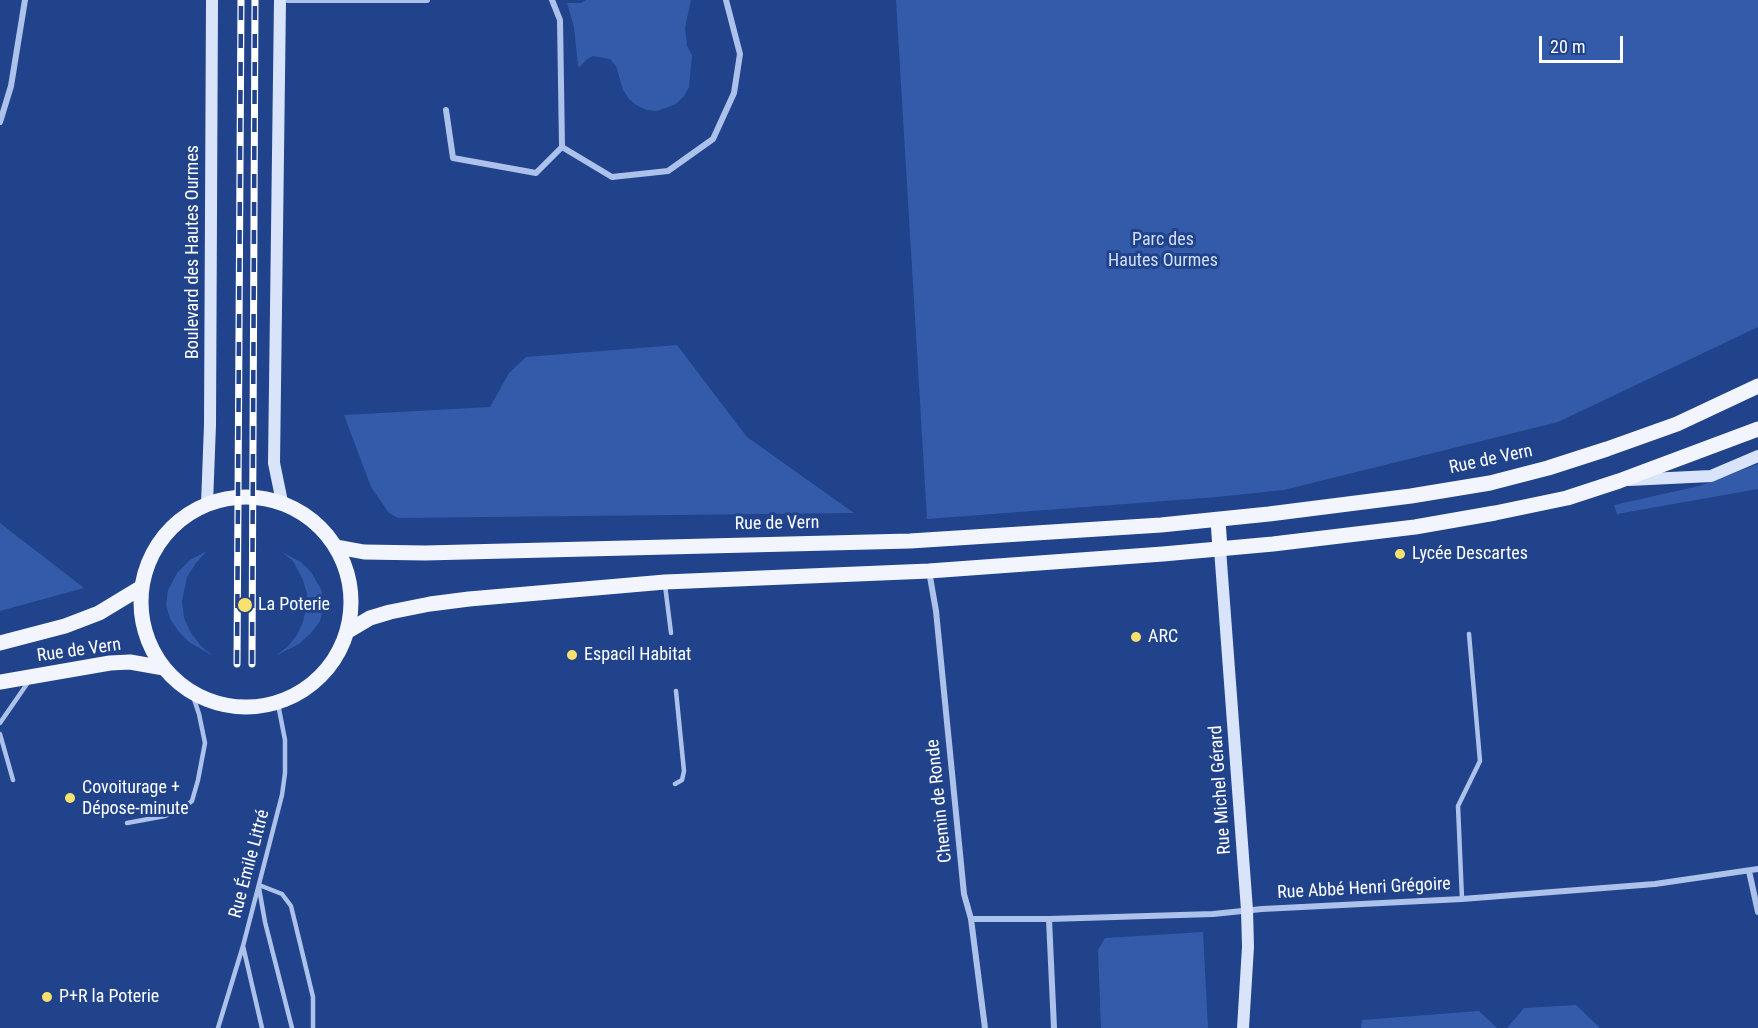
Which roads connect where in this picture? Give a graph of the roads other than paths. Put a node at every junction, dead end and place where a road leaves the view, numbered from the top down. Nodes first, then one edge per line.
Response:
1 (25, 0) edge
2 (212, 0) edge
3 (280, 0) edge
4 (288, 0) edge
5 (427, 0) edge
6 (552, 0) edge
7 (726, 0) edge
8 (446, 110) dead end
9 (0, 122) edge
10 (562, 147) junction
11 (1758, 386) edge
12 (1758, 429) edge
13 (1758, 456) edge
14 (1619, 481) junction
15 (282, 502) junction
16 (207, 504) junction
17 (1218, 520) junction
18 (337, 547) junction
19 (1220, 549) junction
20 (929, 571) junction
21 (665, 582) junction
22 (142, 587) junction
23 (348, 631) junction
24 (671, 633) dead end
25 (1469, 634) dead end
26 (0, 643) edge
27 (164, 668) junction
28 (32, 677) junction
29 (0, 682) edge
30 (676, 691) dead end
31 (192, 693) junction
32 (278, 704) junction
33 (0, 723) edge
34 (0, 734) edge
35 (13, 780) dead end
36 (675, 784) dead end
37 (127, 823) dead end
38 (1758, 869) edge
39 (1749, 871) junction
40 (259, 885) junction
41 (1462, 899) junction
42 (1247, 910) junction
43 (1758, 912) edge
44 (971, 919) junction
45 (1049, 919) junction
46 (243, 946) junction
47 (218, 1028) edge
48 (262, 1028) edge
49 (292, 1028) edge
50 (313, 1028) edge
51 (985, 1028) edge
52 (1054, 1028) edge
53 (1243, 1028) edge

1 - 9 street
2 - 16 street, Boulevard des Hautes Ourmes
3 - 15 street
4 - 5 street
6 - 10 street
7 - 10 street
8 - 10 street
11 - 17 main road, Rue de Vern
12 - 14 main road
13 - 14 street
14 - 19 main road
15 - 16 main road
15 - 18 main road
16 - 22 main road
17 - 18 main road, Rue de Vern
17 - 19 main road
18 - 23 main road
19 - 20 main road
19 - 42 street, Rue Michel Gérard
20 - 21 main road
20 - 44 street, Chemin de Ronde
21 - 23 main road
21 - 24 lane
22 - 26 main road, Rue de Vern
22 - 27 main road
23 - 32 main road
25 - 41 lane
27 - 28 main road, Rue de Vern
27 - 31 main road
28 - 29 main road, Rue de Vern
28 - 33 lane
30 - 36 lane
31 - 32 main road
31 - 37 lane
32 - 40 lane, Rue Émile Littré
34 - 35 lane
38 - 39 street, Rue Abbé Henri Grégoire
39 - 41 street, Rue Abbé Henri Grégoire
39 - 43 street
40 - 46 lane, Rue Émile Littré
40 - 49 lane
40 - 50 lane
41 - 42 street, Rue Abbé Henri Grégoire
42 - 45 street, Rue Abbé Henri Grégoire
42 - 53 street, Rue Michel Gérard
44 - 45 street, Rue Abbé Henri Grégoire
44 - 51 street, Chemin de Ronde
45 - 52 street
46 - 47 lane, Rue Émile Littré
46 - 48 lane

